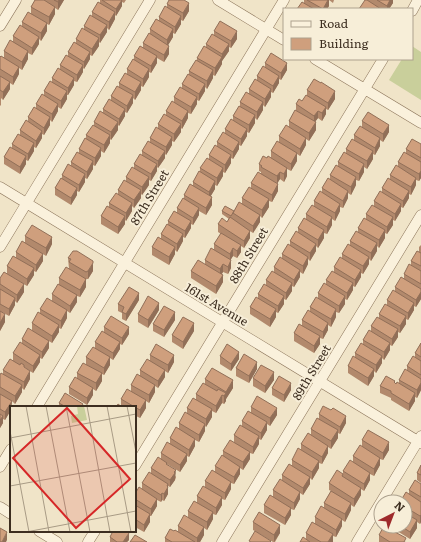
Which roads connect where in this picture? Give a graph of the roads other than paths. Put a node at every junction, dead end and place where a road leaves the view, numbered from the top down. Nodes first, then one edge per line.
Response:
1 (16, 0) edge
2 (150, 0) edge
3 (218, 0) edge
4 (284, 0) edge
5 (418, 0) edge
6 (413, 9) edge
7 (0, 26) edge
8 (266, 29) junction
9 (283, 39) edge
10 (317, 60) edge
11 (382, 60) edge
12 (364, 89) junction
13 (421, 123) edge
14 (0, 187) edge
15 (26, 203) junction
16 (421, 215) edge
17 (0, 247) edge
18 (124, 262) junction
19 (222, 322) junction
20 (320, 382) junction
21 (38, 406) edge
22 (420, 440) edge
23 (10, 451) edge
24 (136, 464) edge
25 (0, 467) edge
26 (386, 494) edge
27 (0, 507) edge
28 (10, 513) edge
29 (373, 515) edge
30 (41, 532) edge
31 (94, 532) edge
32 (57, 542) edge
33 (88, 542) edge
34 (222, 542) edge
35 (357, 542) edge

1 - 7 street
2 - 15 street
3 - 8 street
4 - 8 street, 87th Street
5 - 6 street
8 - 9 street
8 - 18 street, 87th Street
10 - 12 street
11 - 12 street, 88th Street
12 - 13 street
12 - 19 street, 88th Street
14 - 15 street, 161st Avenue
15 - 17 street
15 - 18 street, 161st Avenue
16 - 20 street, 89th Street
18 - 19 street, 161st Avenue
18 - 21 street, 87th Street
19 - 20 street, 161st Avenue
19 - 24 street, 88th Street
20 - 22 street, 161st Avenue
20 - 34 street, 89th Street
22 - 26 street
23 - 25 street
27 - 28 street
29 - 35 street
30 - 32 street
31 - 33 street

